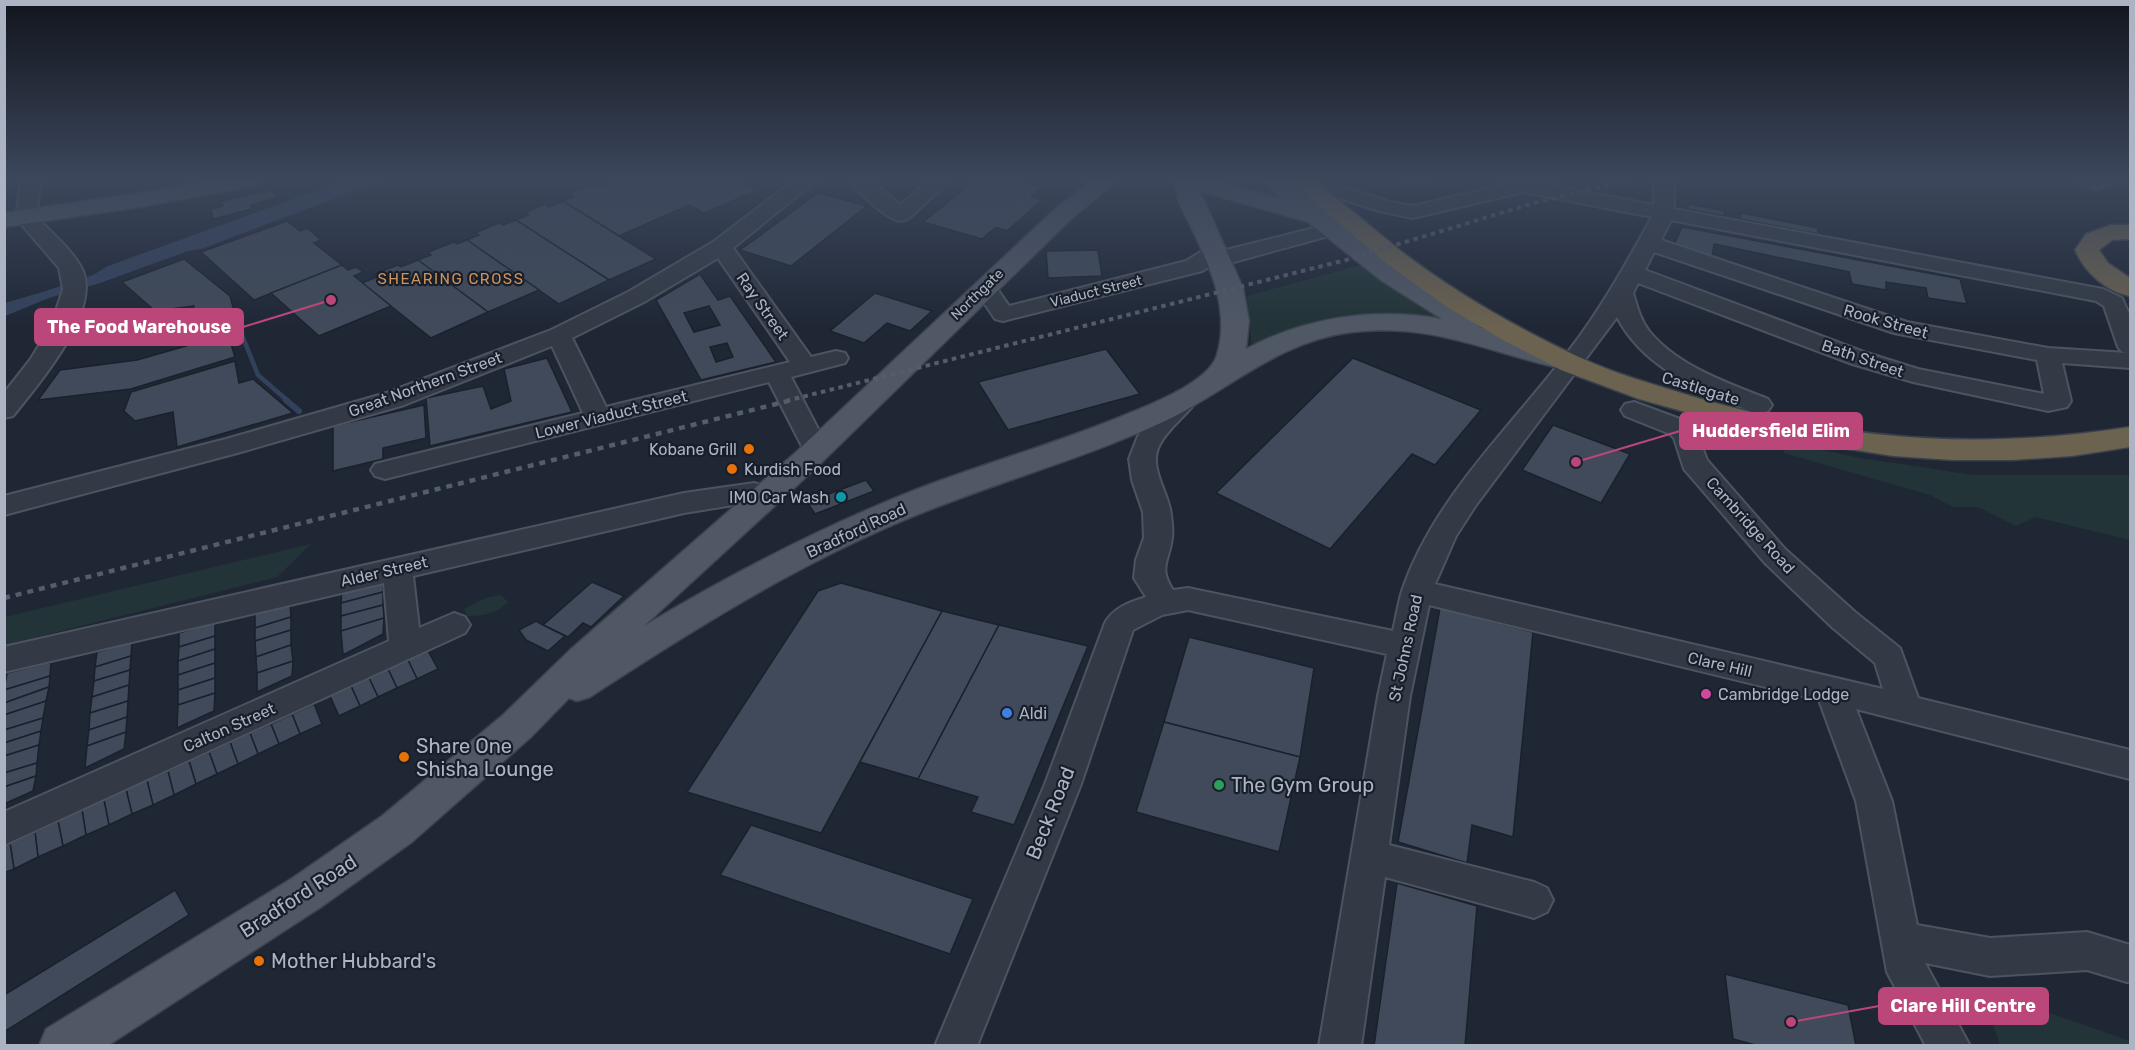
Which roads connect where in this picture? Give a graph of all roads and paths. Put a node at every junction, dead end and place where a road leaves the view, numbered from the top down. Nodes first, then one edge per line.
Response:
1 (28, 228) edge
2 (745, 228) edge
3 (1048, 228) edge
4 (1204, 228) edge
5 (1360, 228) edge
6 (1388, 228) edge
7 (1657, 228) edge
8 (1739, 228) edge
9 (1324, 229) joint
10 (2130, 232) edge
11 (2097, 237) junction
12 (2130, 238) edge
13 (1649, 243) junction
14 (721, 247) junction
15 (1218, 255) junction
16 (1627, 283) junction
17 (985, 288) junction
18 (2125, 299) edge
19 (559, 335) junction
20 (2130, 347) edge
21 (1577, 356) junction
22 (2048, 356) junction
23 (836, 358) dead end
24 (2130, 361) edge
25 (805, 366) junction
26 (777, 373) junction
27 (1218, 378) junction
28 (877, 390) joint
29 (1186, 398) junction
30 (1759, 405) junction
31 (4, 410) edge
32 (1634, 410) dead end
33 (2130, 415) edge
34 (598, 417) junction
35 (2130, 437) edge
36 (816, 450) junction
37 (1967, 452) junction
38 (2130, 456) edge
39 (385, 470) dead end
40 (765, 496) junction
41 (4, 506) edge
42 (397, 568) junction
43 (1417, 591) junction
44 (1164, 601) junction
45 (454, 625) dead end
46 (1405, 646) junction
47 (405, 648) junction
48 (4, 660) edge
49 (1832, 690) junction
50 (1905, 708) junction
51 (517, 726) junction
52 (2130, 764) edge
53 (4, 829) edge
54 (1370, 857) junction
55 (1533, 900) dead end
56 (1901, 940) junction
57 (2127, 963) dead end
58 (63, 1046) edge
59 (956, 1046) edge
60 (1340, 1046) edge
61 (1948, 1046) edge

1 - 31 street
2 - 14 street, Great Northern Street
3 - 17 main road, Northgate
4 - 15 main road
5 - 21 highway, Castlegate
6 - 21 highway, Castlegate
7 - 13 street, St Johns Road
8 - 18 street
9 - 15 street, Viaduct Street
9 - 21 main road, Castlegate
10 - 11 highway
11 - 12 highway
11 - 18 highway
13 - 16 street, St Johns Road
13 - 22 street, Rook Street
14 - 19 street, Great Northern Street
14 - 25 street, Ray Street
15 - 17 street, Viaduct Street
15 - 27 main road
16 - 21 street, St Johns Road
16 - 22 street, Bath Street
16 - 30 street
17 - 28 main road, Northgate
18 - 20 street
19 - 34 street
19 - 41 street, Great Northern Street
21 - 27 main road, Bradford Road
21 - 30 highway, Castlegate
21 - 37 highway, Castlegate
21 - 43 street, St Johns Road
22 - 24 street, Rook Street
23 - 25 street, Lower Viaduct Street
25 - 26 street, Lower Viaduct Street
26 - 34 street, Lower Viaduct Street
26 - 36 street
27 - 29 main road, Bradford Road
28 - 36 main road, Bradford Road
29 - 44 street
29 - 51 main road, Bradford Road
30 - 33 highway, Castlegate
32 - 50 street, Cambridge Road
34 - 39 street, Lower Viaduct Street
35 - 37 highway, Castlegate
36 - 40 main road, Bradford Road
37 - 38 highway
40 - 42 street, Alder Street
40 - 51 main road, Bradford Road
42 - 47 street
42 - 48 street, Alder Street
43 - 46 street, St Johns Road
43 - 49 street, Clare Hill
44 - 46 street, Beck Road
44 - 59 street, Beck Road
45 - 47 street, Calton Street
46 - 54 street, St Johns Road
47 - 53 street, Calton Street
49 - 50 street
49 - 56 street
50 - 52 street
51 - 58 main road, Bradford Road
54 - 55 street
54 - 60 street, St Johns Road
56 - 57 street
56 - 61 street

